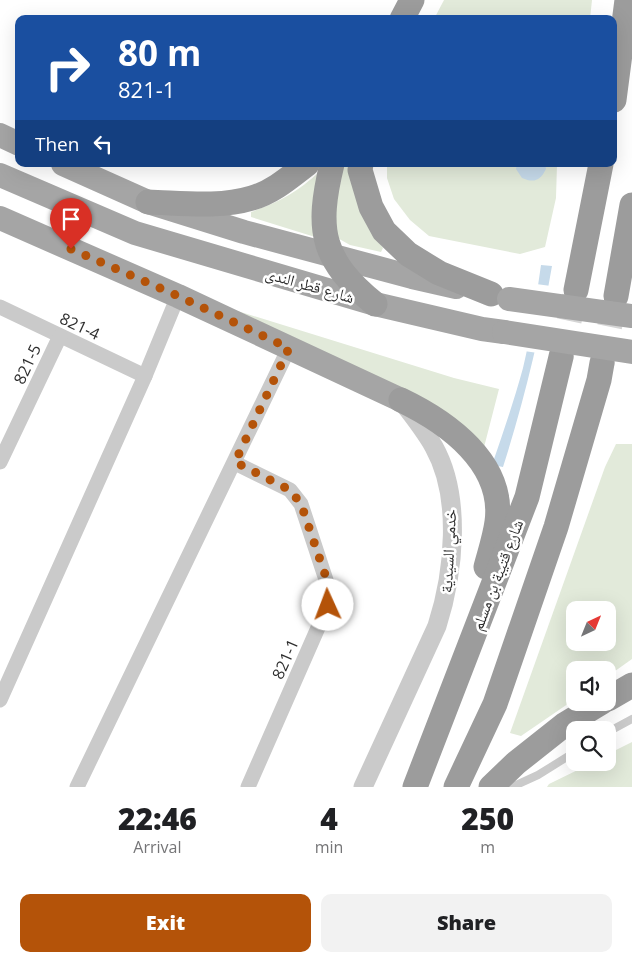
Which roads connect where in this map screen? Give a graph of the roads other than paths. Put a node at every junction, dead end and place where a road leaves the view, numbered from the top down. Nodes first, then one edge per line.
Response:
1 (412, 0) edge
2 (627, 0) edge
3 (404, 15) edge
4 (617, 77) edge
5 (0, 135) edge
6 (15, 142) edge
7 (70, 167) edge
8 (303, 167) edge
9 (331, 167) edge
10 (360, 167) edge
11 (586, 167) edge
12 (600, 167) edge
13 (0, 175) edge
14 (148, 202) junction
15 (632, 205) edge
16 (0, 218) edge
17 (589, 230) junction
18 (629, 236) edge
19 (332, 256) junction
20 (576, 290) tunnel mouth
21 (178, 296) junction
22 (616, 296) tunnel mouth
23 (500, 297) junction
24 (375, 304) junction
25 (0, 307) edge
26 (632, 316) edge
27 (60, 336) junction
28 (289, 348) junction
29 (632, 352) edge
30 (561, 357) tunnel mouth
31 (602, 363) tunnel mouth
32 (146, 376) junction
33 (401, 400) junction
34 (1, 457) edge
35 (235, 462) junction
36 (464, 662) junction
37 (632, 684) edge
38 (616, 694) edge
39 (0, 700) edge
40 (587, 711) edge
41 (632, 719) edge
42 (616, 728) edge
43 (566, 758) edge
44 (77, 787) edge
45 (248, 787) edge
46 (364, 787) edge
47 (415, 787) edge
48 (456, 787) edge
49 (491, 787) edge
50 (512, 787) edge

1 - 3 highway
2 - 4 highway
5 - 6 main road
7 - 14 main road, شارع قطر الندى
8 - 14 highway
9 - 19 highway
10 - 23 highway
11 - 17 highway
12 - 17 highway
13 - 24 main road, شارع قطر الندى
14 - 19 main road, شارع قطر الندى
15 - 18 highway
16 - 21 main road
17 - 20 highway
18 - 22 highway
19 - 23 main road, شارع قطر الندى
19 - 24 highway
21 - 28 main road
21 - 32 street
23 - 26 main road, شارع قطر الندى, bridge
24 - 29 main road, شارع قطر الندى, bridge
25 - 27 street, 821-4
27 - 32 street, 821-4
27 - 34 street, 821-5
28 - 33 main road
28 - 35 street
30 - 36 highway, شارع قتيبة بن مسلم
31 - 48 highway
32 - 39 street
33 - 36 highway
33 - 46 street, خدمي السيدية
35 - 44 street
35 - 45 street, 821-1
36 - 47 highway, شارع قتيبة بن مسلم
37 - 38 highway
40 - 49 highway
41 - 42 lane
43 - 50 lane

